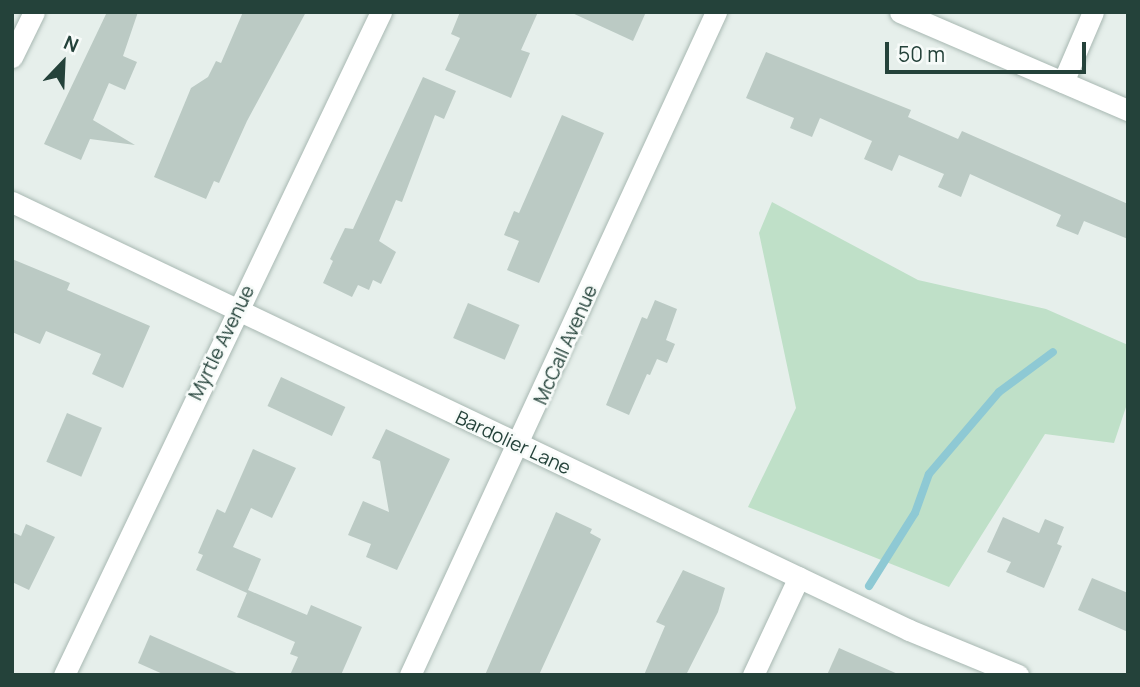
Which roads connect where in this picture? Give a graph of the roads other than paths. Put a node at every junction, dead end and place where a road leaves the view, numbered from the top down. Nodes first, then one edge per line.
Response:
1 (34, 12) edge
2 (382, 12) edge
3 (716, 12) edge
4 (900, 12) edge
5 (1093, 12) edge
6 (12, 57) edge
7 (1063, 82) junction
8 (1128, 110) edge
9 (12, 202) edge
10 (238, 312) junction
11 (520, 446) junction
12 (799, 577) junction
13 (1007, 673) edge
14 (64, 675) edge
15 (410, 675) edge
16 (752, 675) edge

1 - 6 street
2 - 10 street, Myrtle Avenue
3 - 11 street, McCall Avenue
4 - 7 street
5 - 7 street
7 - 8 street
9 - 10 street, Bardolier Lane
10 - 11 street, Bardolier Lane
10 - 14 street, Myrtle Avenue
11 - 12 street, Bardolier Lane
11 - 15 street, McCall Avenue
12 - 13 street, Bardolier Lane
12 - 16 street

